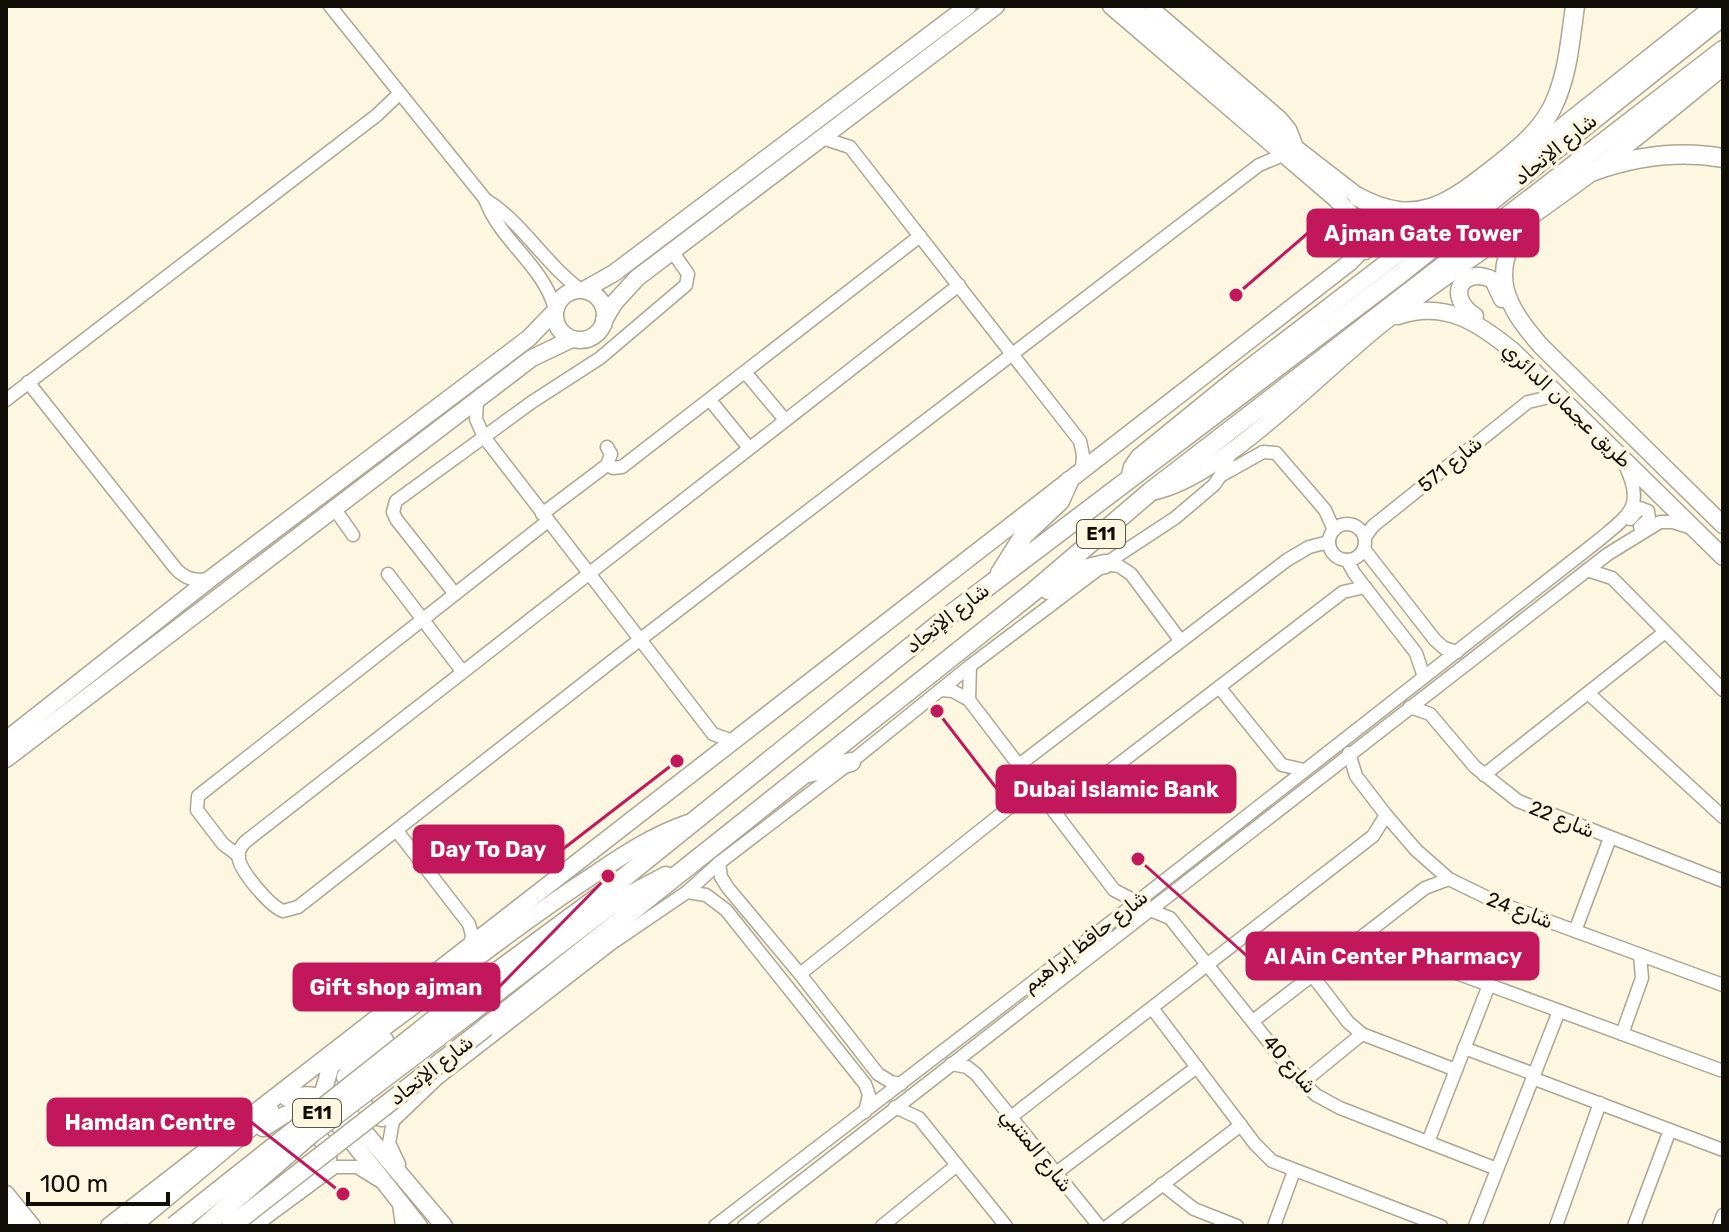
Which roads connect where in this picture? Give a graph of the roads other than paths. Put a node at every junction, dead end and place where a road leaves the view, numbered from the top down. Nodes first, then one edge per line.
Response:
1 (330, 6) edge
2 (968, 6) edge
3 (996, 6) edge
4 (1111, 6) edge
5 (1130, 6) edge
6 (1151, 6) edge
7 (1576, 6) edge
8 (1714, 6) edge
9 (1723, 16) edge
10 (930, 34) junction
11 (1723, 50) edge
12 (1723, 67) edge
13 (911, 71) junction
14 (402, 98) junction
15 (849, 117) junction
16 (1263, 136) junction
17 (822, 138) junction
18 (850, 147) junction
19 (1291, 152) junction
20 (1723, 158) edge
21 (1519, 161) junction
22 (1259, 165) junction
23 (1594, 171) junction
24 (1358, 197) junction
25 (485, 199) junction
26 (1459, 208) junction
27 (1382, 212) junction
28 (1525, 219) junction
29 (920, 236) junction
30 (1364, 238) junction
31 (672, 251) junction
32 (959, 285) junction
33 (582, 290) junction
34 (555, 310) junction
35 (1326, 310) junction
36 (604, 320) junction
37 (1386, 321) junction
38 (572, 339) junction
39 (1540, 345) junction
40 (1513, 351) junction
41 (1012, 354) junction
42 (745, 372) junction
43 (1240, 375) junction
44 (1538, 376) junction
45 (28, 382) junction
46 (1195, 383) junction
47 (1558, 395) junction
48 (6, 400) edge
49 (477, 400) junction
50 (710, 400) junction
51 (1528, 402) junction
52 (451, 420) junction
53 (785, 420) junction
54 (482, 434) junction
55 (1080, 441) junction
56 (607, 447) dead end
57 (749, 448) junction
58 (1108, 450) junction
59 (1231, 451) junction
60 (1620, 455) junction
61 (607, 465) junction
62 (1076, 475) junction
63 (1222, 475) junction
64 (1129, 479) junction
65 (1150, 492) junction
66 (334, 508) junction
67 (545, 518) junction
68 (1723, 525) edge
69 (1695, 529) junction
70 (353, 535) dead end
71 (1365, 535) junction
72 (1332, 536) junction
73 (1599, 540) junction
74 (1620, 546) junction
75 (1129, 550) junction
76 (1608, 554) junction
77 (1723, 557) edge
78 (1347, 560) junction
79 (1105, 564) junction
80 (1587, 570) junction
81 (587, 573) junction
82 (1354, 573) junction
83 (388, 574) dead end
84 (1131, 574) junction
85 (1612, 578) junction
86 (210, 579) junction
87 (997, 579) junction
88 (1365, 587) junction
89 (1033, 592) junction
90 (1343, 592) junction
91 (455, 594) junction
92 (423, 620) junction
93 (1665, 632) junction
94 (639, 640) junction
95 (1180, 640) junction
96 (1435, 640) junction
97 (1457, 652) junction
98 (1416, 653) junction
99 (970, 666) junction
100 (462, 671) junction
101 (1424, 677) junction
102 (1219, 687) junction
103 (940, 690) junction
104 (1723, 690) edge
105 (1430, 692) junction
106 (1588, 693) junction
107 (969, 700) junction
108 (1410, 707) junction
109 (1430, 714) junction
110 (713, 734) junction
111 (6, 740) edge
112 (733, 741) junction
113 (1349, 753) junction
114 (713, 757) junction
115 (6, 759) edge
116 (851, 762) junction
117 (1019, 765) junction
118 (1282, 765) junction
119 (1330, 768) junction
120 (1304, 770) junction
121 (802, 775) junction
122 (1484, 775) junction
123 (1356, 776) junction
124 (1035, 787) junction
125 (1283, 788) junction
126 (1055, 813) junction
127 (1386, 815) junction
128 (1723, 817) edge
129 (689, 822) junction
130 (1398, 830) junction
131 (397, 831) junction
132 (1373, 836) junction
133 (1610, 838) junction
134 (239, 856) junction
135 (624, 856) junction
136 (583, 858) junction
137 (719, 863) junction
138 (1433, 866) junction
139 (686, 868) junction
140 (1449, 879) junction
141 (1723, 881) edge
142 (1425, 888) junction
143 (1114, 890) junction
144 (687, 892) junction
145 (1170, 894) junction
146 (738, 901) junction
147 (1137, 902) junction
148 (726, 910) junction
149 (1150, 910) junction
150 (1115, 918) junction
151 (1170, 918) junction
152 (469, 924) junction
153 (614, 927) junction
154 (490, 930) junction
155 (1575, 931) junction
156 (1366, 934) junction
157 (470, 946) junction
158 (1640, 955) junction
159 (593, 958) junction
160 (1662, 963) junction
161 (1209, 964) junction
162 (800, 974) junction
163 (1312, 975) junction
164 (1642, 978) junction
165 (1489, 985) junction
166 (1723, 985) edge
167 (463, 1008) junction
168 (1152, 1008) junction
169 (1559, 1011) junction
170 (1253, 1021) junction
171 (395, 1022) junction
172 (1362, 1034) junction
173 (1622, 1034) junction
174 (975, 1046) junction
175 (1464, 1048) junction
176 (951, 1064) junction
177 (331, 1065) junction
178 (872, 1066) junction
179 (1197, 1067) junction
180 (1456, 1070) junction
181 (1723, 1071) edge
182 (976, 1074) junction
183 (1533, 1076) junction
184 (860, 1077) junction
185 (438, 1078) junction
186 (1302, 1083) junction
187 (901, 1084) junction
188 (915, 1092) junction
189 (287, 1098) junction
190 (324, 1098) junction
191 (1600, 1103) junction
192 (895, 1107) junction
193 (865, 1112) junction
194 (1011, 1117) junction
195 (919, 1118) junction
196 (1241, 1125) junction
197 (1670, 1130) junction
198 (250, 1131) junction
199 (1428, 1142) junction
200 (1723, 1150) edge
201 (957, 1165) junction
202 (1497, 1169) junction
203 (1294, 1171) junction
204 (1056, 1173) junction
205 (1162, 1184) junction
206 (388, 1186) junction
207 (298, 1192) junction
208 (6, 1194) edge
209 (6, 1210) edge
210 (1723, 1215) edge
211 (426, 1224) edge
212 (1003, 1225) edge
213 (19, 1226) edge
214 (32, 1226) edge
215 (109, 1226) edge
216 (133, 1226) edge
217 (174, 1226) edge
218 (205, 1226) edge
219 (231, 1226) edge
220 (255, 1226) edge
221 (715, 1226) edge
222 (744, 1226) edge
223 (882, 1226) edge
224 (1099, 1226) edge
225 (1108, 1226) edge
226 (1237, 1226) edge
227 (1274, 1226) edge
228 (1441, 1226) edge
229 (1475, 1226) edge
230 (1556, 1226) edge
231 (1634, 1226) edge
232 (1719, 1226) edge

1 - 14 street
2 - 10 main road
3 - 13 main road
4 - 16 main road
5 - 19 main road
6 - 19 street
7 - 21 highway
7 - 24 highway
8 - 21 main road
9 - 64 highway, شارع الإتحاد / E11
10 - 13 main road
10 - 33 main road
11 - 65 highway, شارع الإتحاد / E11
12 - 23 main road
13 - 15 main road
14 - 25 street
14 - 45 street
15 - 17 main road
15 - 18 street
16 - 19 main road
16 - 22 street
17 - 18 street
17 - 31 main road
18 - 29 street
19 - 22 street
19 - 24 main road
19 - 30 main road
20 - 23 highway
21 - 26 main road
22 - 41 street
23 - 28 main road
24 - 27 main road
25 - 33 street
25 - 34 street
26 - 27 main road
26 - 35 main road
27 - 30 main road
28 - 37 main road
28 - 39 main road, طريق عجمان الدائري
29 - 32 street
29 - 42 street
30 - 35 main road
30 - 46 main road
31 - 36 main road
31 - 54 street
32 - 41 street
32 - 53 street
33 - 34 main road
33 - 36 main road
34 - 38 main road
34 - 86 main road
35 - 43 main road
36 - 38 main road
37 - 40 main road, طريق عجمان الدائري
37 - 59 main road
38 - 49 main road
39 - 40 main road
39 - 68 main road, طريق عجمان الدائري
40 - 44 main road, طريق عجمان الدائري
41 - 55 street
41 - 94 street
42 - 50 street
42 - 53 street
43 - 46 main road
43 - 64 main road
44 - 47 main road, طريق عجمان الدائري
44 - 51 street
45 - 48 street
45 - 86 street
46 - 58 main road
47 - 51 street, شارع 571
47 - 60 main road, طريق عجمان الدائري
49 - 52 main road
49 - 54 street
50 - 57 street
50 - 61 street
51 - 71 street, شارع 571
52 - 54 street
52 - 66 main road
53 - 57 street
54 - 67 street
54 - 91 street
55 - 58 street
55 - 62 street
56 - 61 street
57 - 81 street
58 - 62 main road
59 - 63 street
59 - 65 main road
60 - 69 main road, طريق عجمان الدائري
60 - 73 street, شارع حافظ إبراهيم
61 - 67 street
62 - 87 highway
62 - 112 main road
63 - 72 street
63 - 75 street
64 - 87 highway, شارع الإتحاد / E11
65 - 89 highway, شارع الإتحاد / E11
66 - 70 street
66 - 115 main road
67 - 81 street
67 - 91 street
69 - 74 street, شارع حافظ إبراهيم
69 - 77 main road, طريق عجمان الدائري
71 - 72 street
71 - 78 street
71 - 96 street
72 - 78 street
72 - 95 street
73 - 74 street
73 - 97 street, شارع حافظ إبراهيم
74 - 76 street, شارع حافظ إبراهيم
75 - 79 street
75 - 84 street
76 - 80 street, شارع حافظ إبراهيم
76 - 85 street
78 - 82 street
79 - 84 street
79 - 89 highway
79 - 99 street
80 - 85 street
80 - 105 street, شارع حافظ إبراهيم
81 - 94 street
81 - 100 street
82 - 88 street
82 - 90 street
83 - 92 street
84 - 95 street
85 - 93 street
86 - 111 main road
87 - 129 highway, شارع الإتحاد / E11
88 - 90 street
88 - 98 street
89 - 121 highway, شارع الإتحاد / E11
90 - 102 street
91 - 92 street
92 - 100 street
92 - 134 street
93 - 104 street
93 - 106 street
94 - 110 street
94 - 131 street
95 - 117 street
96 - 97 street
96 - 98 street
97 - 101 street, شارع حافظ إبراهيم
98 - 101 street
99 - 103 street
99 - 107 street
100 - 134 street
101 - 120 street, شارع حافظ إبراهيم
102 - 118 street
102 - 126 street
103 - 107 street
103 - 116 street
105 - 108 street, شارع حافظ إبراهيم
105 - 109 street
106 - 122 street
106 - 128 street
107 - 117 street
108 - 109 street, شارع 22
108 - 113 street, شارع حافظ إبراهيم
109 - 122 street, شارع 22
110 - 112 street
110 - 114 street
112 - 114 main road
113 - 119 street, شارع حافظ إبراهيم
113 - 123 street, شارع 24
114 - 136 main road
116 - 121 highway
116 - 137 street
117 - 124 street
118 - 120 street
118 - 125 street
119 - 123 street
119 - 145 street, شارع حافظ إبراهيم
120 - 125 street, شارع حافظ إبراهيم
121 - 139 highway, شارع الإتحاد / E11
122 - 133 street, شارع 22
123 - 127 street, شارع 24
124 - 126 street
124 - 162 street
125 - 147 street, شارع حافظ إبراهيم
126 - 143 street
127 - 130 street, شارع 24
127 - 132 street
129 - 135 main road
129 - 167 highway, شارع الإتحاد / E11
130 - 132 street
130 - 138 street, شارع 24
131 - 134 street
131 - 152 street
132 - 161 street
133 - 141 street, شارع 22
133 - 155 street
135 - 136 main road
135 - 171 main road
136 - 154 main road
137 - 144 street
137 - 146 street
138 - 140 street, شارع 24
138 - 142 street
139 - 153 highway, شارع الإتحاد / E11
139 - 167 highway
140 - 142 street
140 - 155 street, شارع 24
142 - 156 street
143 - 147 street
143 - 150 street
144 - 148 street
144 - 159 street
145 - 149 street, شارع حافظ إبراهيم
145 - 151 street
146 - 148 street
146 - 162 street
147 - 150 street, شارع حافظ إبراهيم
148 - 184 street
149 - 151 street, شارع 40
149 - 174 street, شارع حافظ إبراهيم
150 - 187 street, شارع حافظ إبراهيم
151 - 161 street, شارع 40
152 - 154 street
152 - 157 street
153 - 159 highway
153 - 219 highway, شارع الإتحاد / E11, bridge
154 - 157 main road
155 - 158 street, شارع 24
156 - 163 street
156 - 165 street
157 - 215 main road
158 - 160 street, شارع 24
158 - 164 street
159 - 185 street
160 - 164 street
160 - 166 street, شارع 24
161 - 168 street
161 - 170 street, شارع 40
162 - 178 street
163 - 170 street
163 - 172 street
164 - 173 street
165 - 169 street
165 - 175 street
167 - 217 highway, شارع الإتحاد / E11, bridge
167 - 218 highway, bridge
168 - 179 street
168 - 194 street
169 - 173 street
169 - 183 street
170 - 186 street, شارع 40
171 - 177 main road
171 - 185 main road
172 - 180 street
172 - 186 street
173 - 181 street
174 - 176 street, شارع حافظ إبراهيم
174 - 182 street
175 - 180 street
175 - 183 street
176 - 182 street, شارع المتنبي
176 - 188 street, شارع حافظ إبراهيم
177 - 189 main road
177 - 190 main road
178 - 184 street
178 - 187 street
179 - 196 street
179 - 204 street
180 - 199 street
182 - 194 street, شارع المتنبي
183 - 191 street
183 - 202 street
184 - 193 street
185 - 211 street
186 - 199 street, شارع 40
187 - 193 street, شارع حافظ إبراهيم
188 - 192 street, شارع حافظ إبراهيم
188 - 195 street
189 - 190 main road
189 - 198 main road
190 - 206 main road
190 - 211 main road
191 - 197 street
191 - 230 street
192 - 195 street
192 - 222 street, شارع حافظ إبراهيم
193 - 221 street, شارع حافظ إبراهيم
194 - 204 street, شارع المتنبي
195 - 201 street
196 - 203 street
196 - 205 street
197 - 200 street
197 - 231 street
198 - 207 main road
198 - 216 main road
199 - 202 street, شارع 40
201 - 212 street
201 - 223 street
202 - 229 street
203 - 227 street
203 - 228 street
204 - 224 street, شارع المتنبي
205 - 225 street
205 - 226 street
206 - 207 street
206 - 211 main road
207 - 220 street
208 - 214 main road
209 - 213 highway
210 - 232 street

